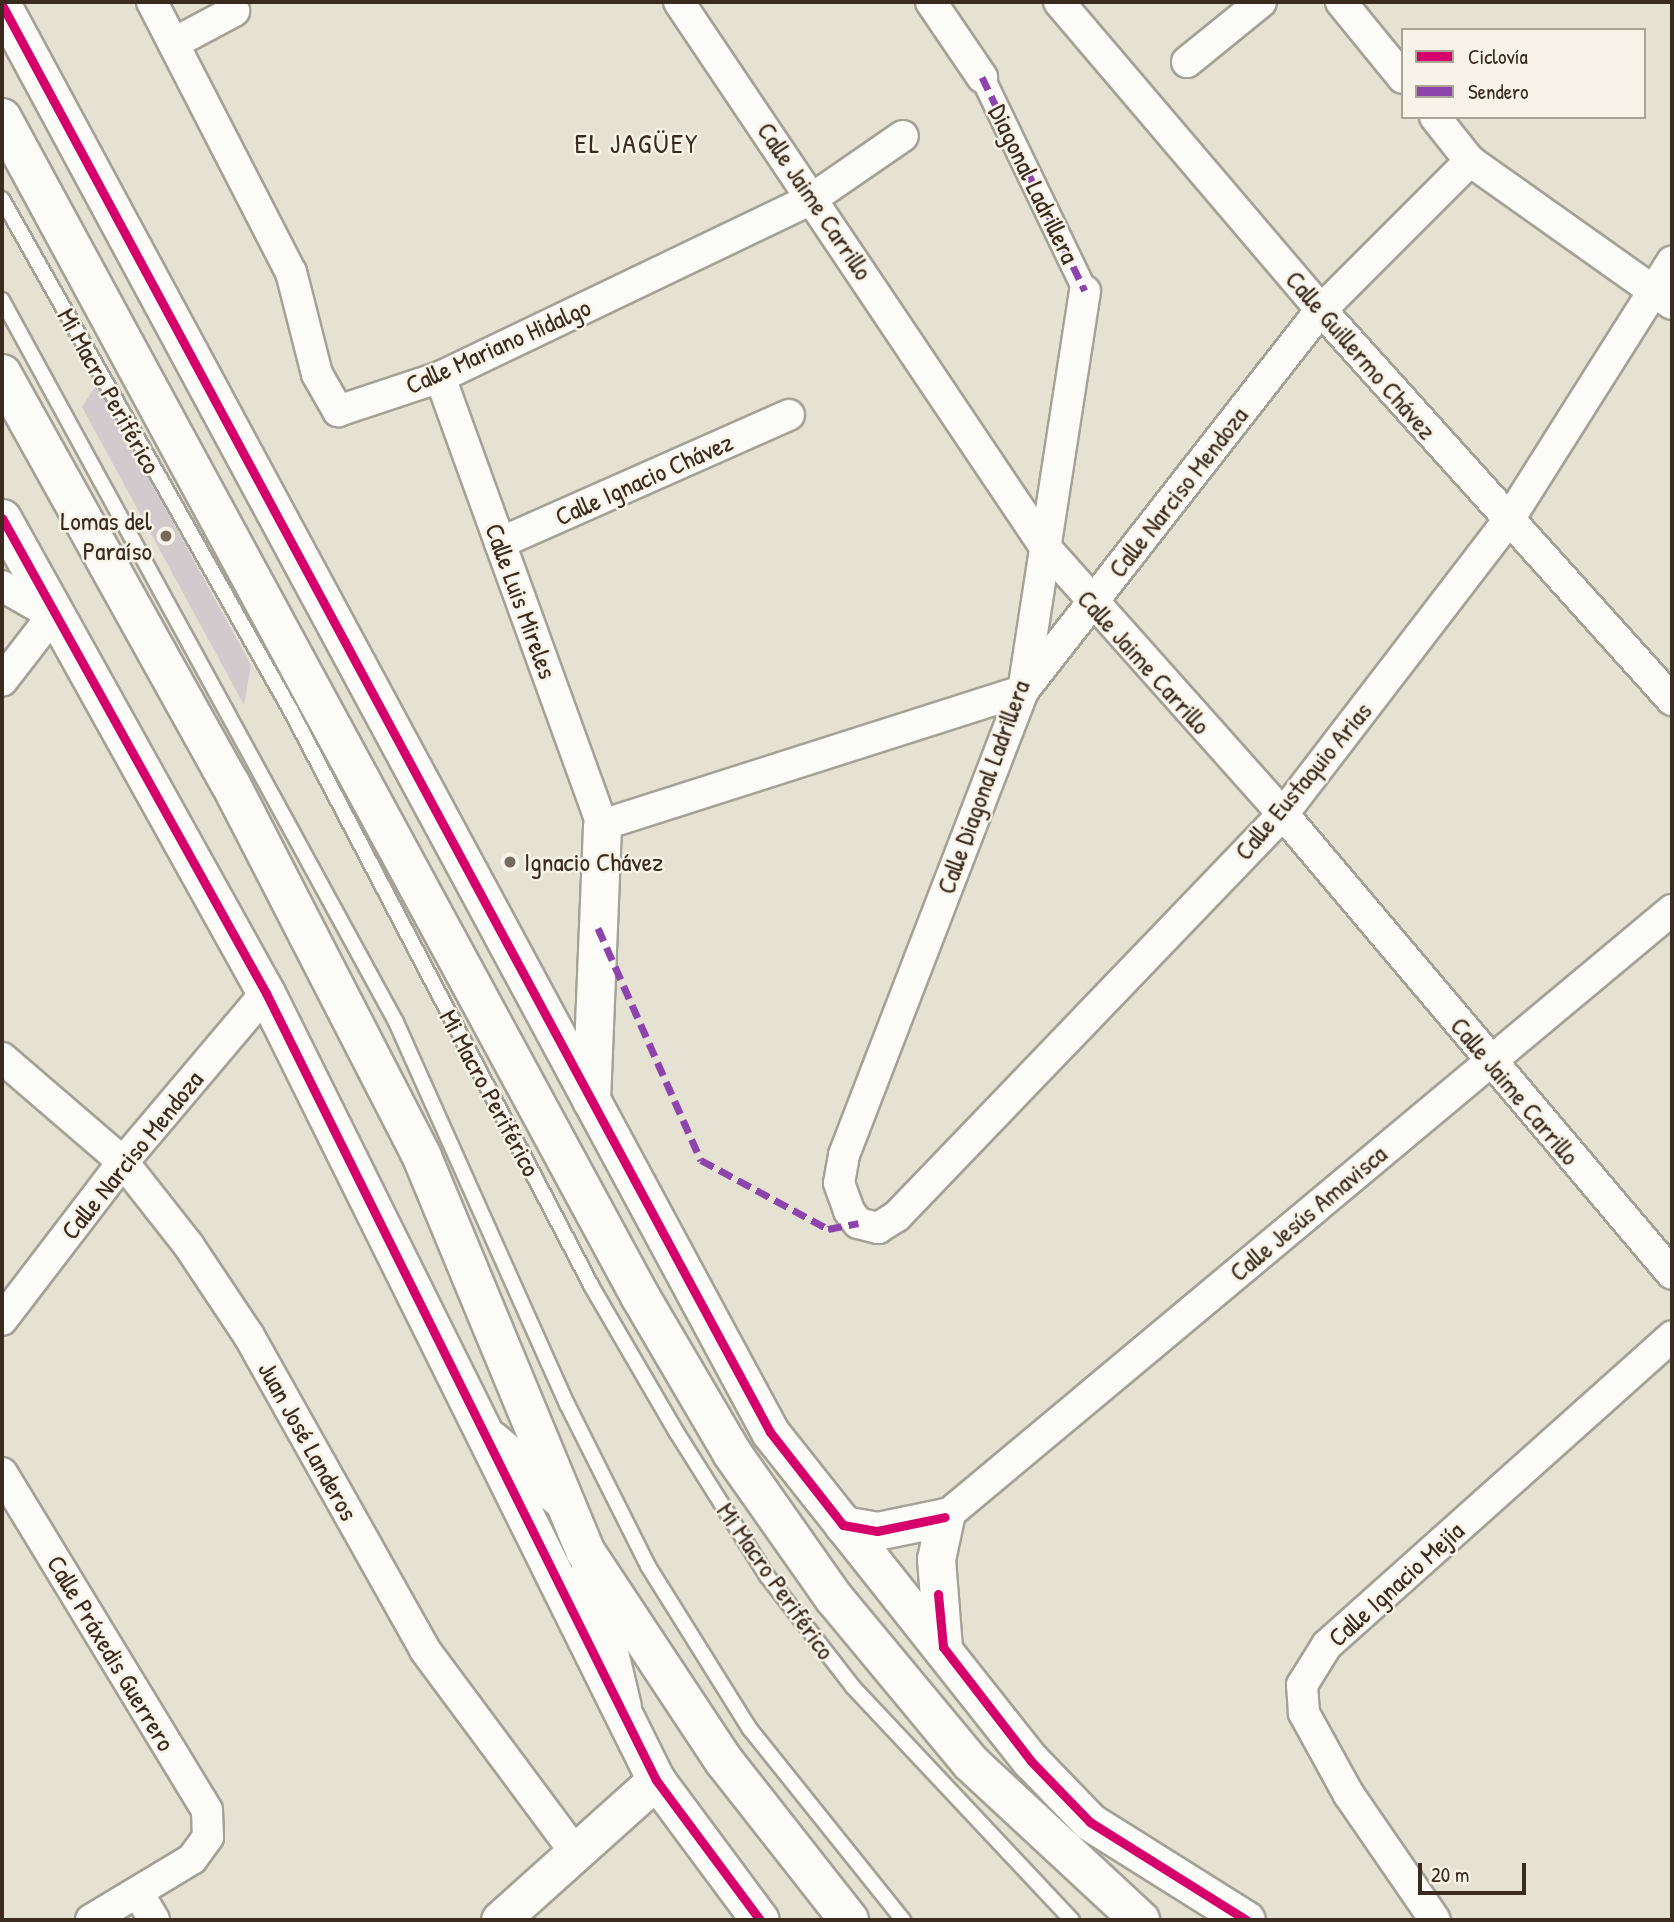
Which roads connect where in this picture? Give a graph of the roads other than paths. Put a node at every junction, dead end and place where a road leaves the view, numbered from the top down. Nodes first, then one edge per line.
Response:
1 (152, 2) edge
2 (679, 2) edge
3 (931, 2) edge
4 (1059, 2) edge
5 (1261, 2) edge
6 (1341, 2) edge
7 (2, 5) edge
8 (234, 11) dead end
9 (176, 42) junction
10 (1187, 62) dead end
11 (1401, 76) edge
12 (982, 77) joint
13 (2, 118) edge
14 (1437, 119) edge
15 (902, 136) dead end
16 (1470, 161) junction
17 (813, 198) junction
18 (2, 199) edge
19 (1672, 262) edge
20 (1085, 291) joint
21 (1663, 297) edge
22 (2, 300) edge
23 (1321, 310) junction
24 (2, 374) edge
25 (440, 377) junction
26 (789, 415) dead end
27 (2, 518) edge
28 (1508, 521) junction
29 (500, 544) junction
30 (1045, 547) junction
31 (2, 586) edge
32 (1090, 604) junction
33 (53, 615) junction
34 (2, 681) edge
35 (1023, 691) junction
36 (1672, 700) edge
37 (1283, 814) junction
38 (602, 825) junction
39 (1672, 910) edge
40 (266, 993) junction
41 (2, 1058) edge
42 (1489, 1061) junction
43 (591, 1101) junction
44 (122, 1162) junction
45 (858, 1223) joint
46 (1672, 1274) edge
47 (2, 1320) edge
48 (1672, 1336) edge
49 (491, 1440) junction
50 (2, 1472) edge
51 (563, 1500) junction
52 (945, 1517) junction
53 (843, 1525) junction
54 (585, 1551) junction
55 (943, 1647) junction
56 (622, 1707) junction
57 (656, 1780) junction
58 (577, 1855) junction
59 (138, 1893) junction
60 (91, 1920) edge
61 (154, 1920) edge
62 (500, 1920) edge
63 (760, 1920) edge
64 (849, 1920) edge
65 (903, 1920) edge
66 (1072, 1920) edge
67 (1140, 1920) edge
68 (1247, 1920) edge
69 (1436, 1920) edge

1 - 9 street, Calle Mariano Hidalgo
2 - 17 street, Calle Jaime Carrillo
3 - 12 street
4 - 23 street, Calle Guillermo Chávez
5 - 10 street
6 - 11 street
7 - 43 street
8 - 9 street
9 - 25 street, Calle Mariano Hidalgo
12 - 20 street, Diagonal Ladrillera
13 - 67 highway
14 - 16 street
15 - 17 street, Calle Mariano Hidalgo
16 - 21 street
16 - 23 street, Calle Narciso Mendoza
17 - 25 street, Calle Mariano Hidalgo
17 - 30 street, Calle Jaime Carrillo
18 - 66 lane, Mi Macro Periférico
19 - 21 street, Calle Eustaquio Arias
20 - 30 street, Calle Diagonal Ladrillera
21 - 28 street, Calle Eustaquio Arias
22 - 65 lane, Mi Macro Periférico
23 - 28 street, Calle Guillermo Chávez
23 - 32 street, Calle Narciso Mendoza
24 - 51 highway
25 - 29 street, Calle Luis Mireles
26 - 29 street, Calle Ignacio Chávez
27 - 33 street
28 - 36 street, Calle Guillermo Chávez
28 - 37 street, Calle Eustaquio Arias
29 - 38 street, Calle Luis Mireles
30 - 32 street, Calle Jaime Carrillo
30 - 35 street, Calle Diagonal Ladrillera
31 - 33 street
32 - 35 street, Calle Narciso Mendoza
32 - 37 street, Calle Jaime Carrillo
33 - 34 street
33 - 40 street
35 - 38 street
35 - 45 street, Calle Diagonal Ladrillera
37 - 42 street, Calle Jaime Carrillo
37 - 45 street, Calle Eustaquio Arias
38 - 43 street
39 - 42 street, Calle Jesús Amavisca
40 - 44 street, Calle Narciso Mendoza
40 - 49 street
41 - 44 street, Juan José Landeros
42 - 46 street, Calle Jaime Carrillo
42 - 52 street, Calle Jesús Amavisca
43 - 53 street
44 - 47 street, Calle Narciso Mendoza
44 - 58 street, Juan José Landeros
48 - 69 street, Calle Ignacio Mejía
49 - 51 highway
49 - 56 street
50 - 59 street, Calle Práxedis Guerrero
51 - 54 highway
52 - 53 street
52 - 55 street
53 - 55 street
54 - 56 highway
54 - 64 highway
55 - 68 street
56 - 57 street
57 - 58 street
57 - 63 street
58 - 62 street
59 - 60 street
59 - 61 street

